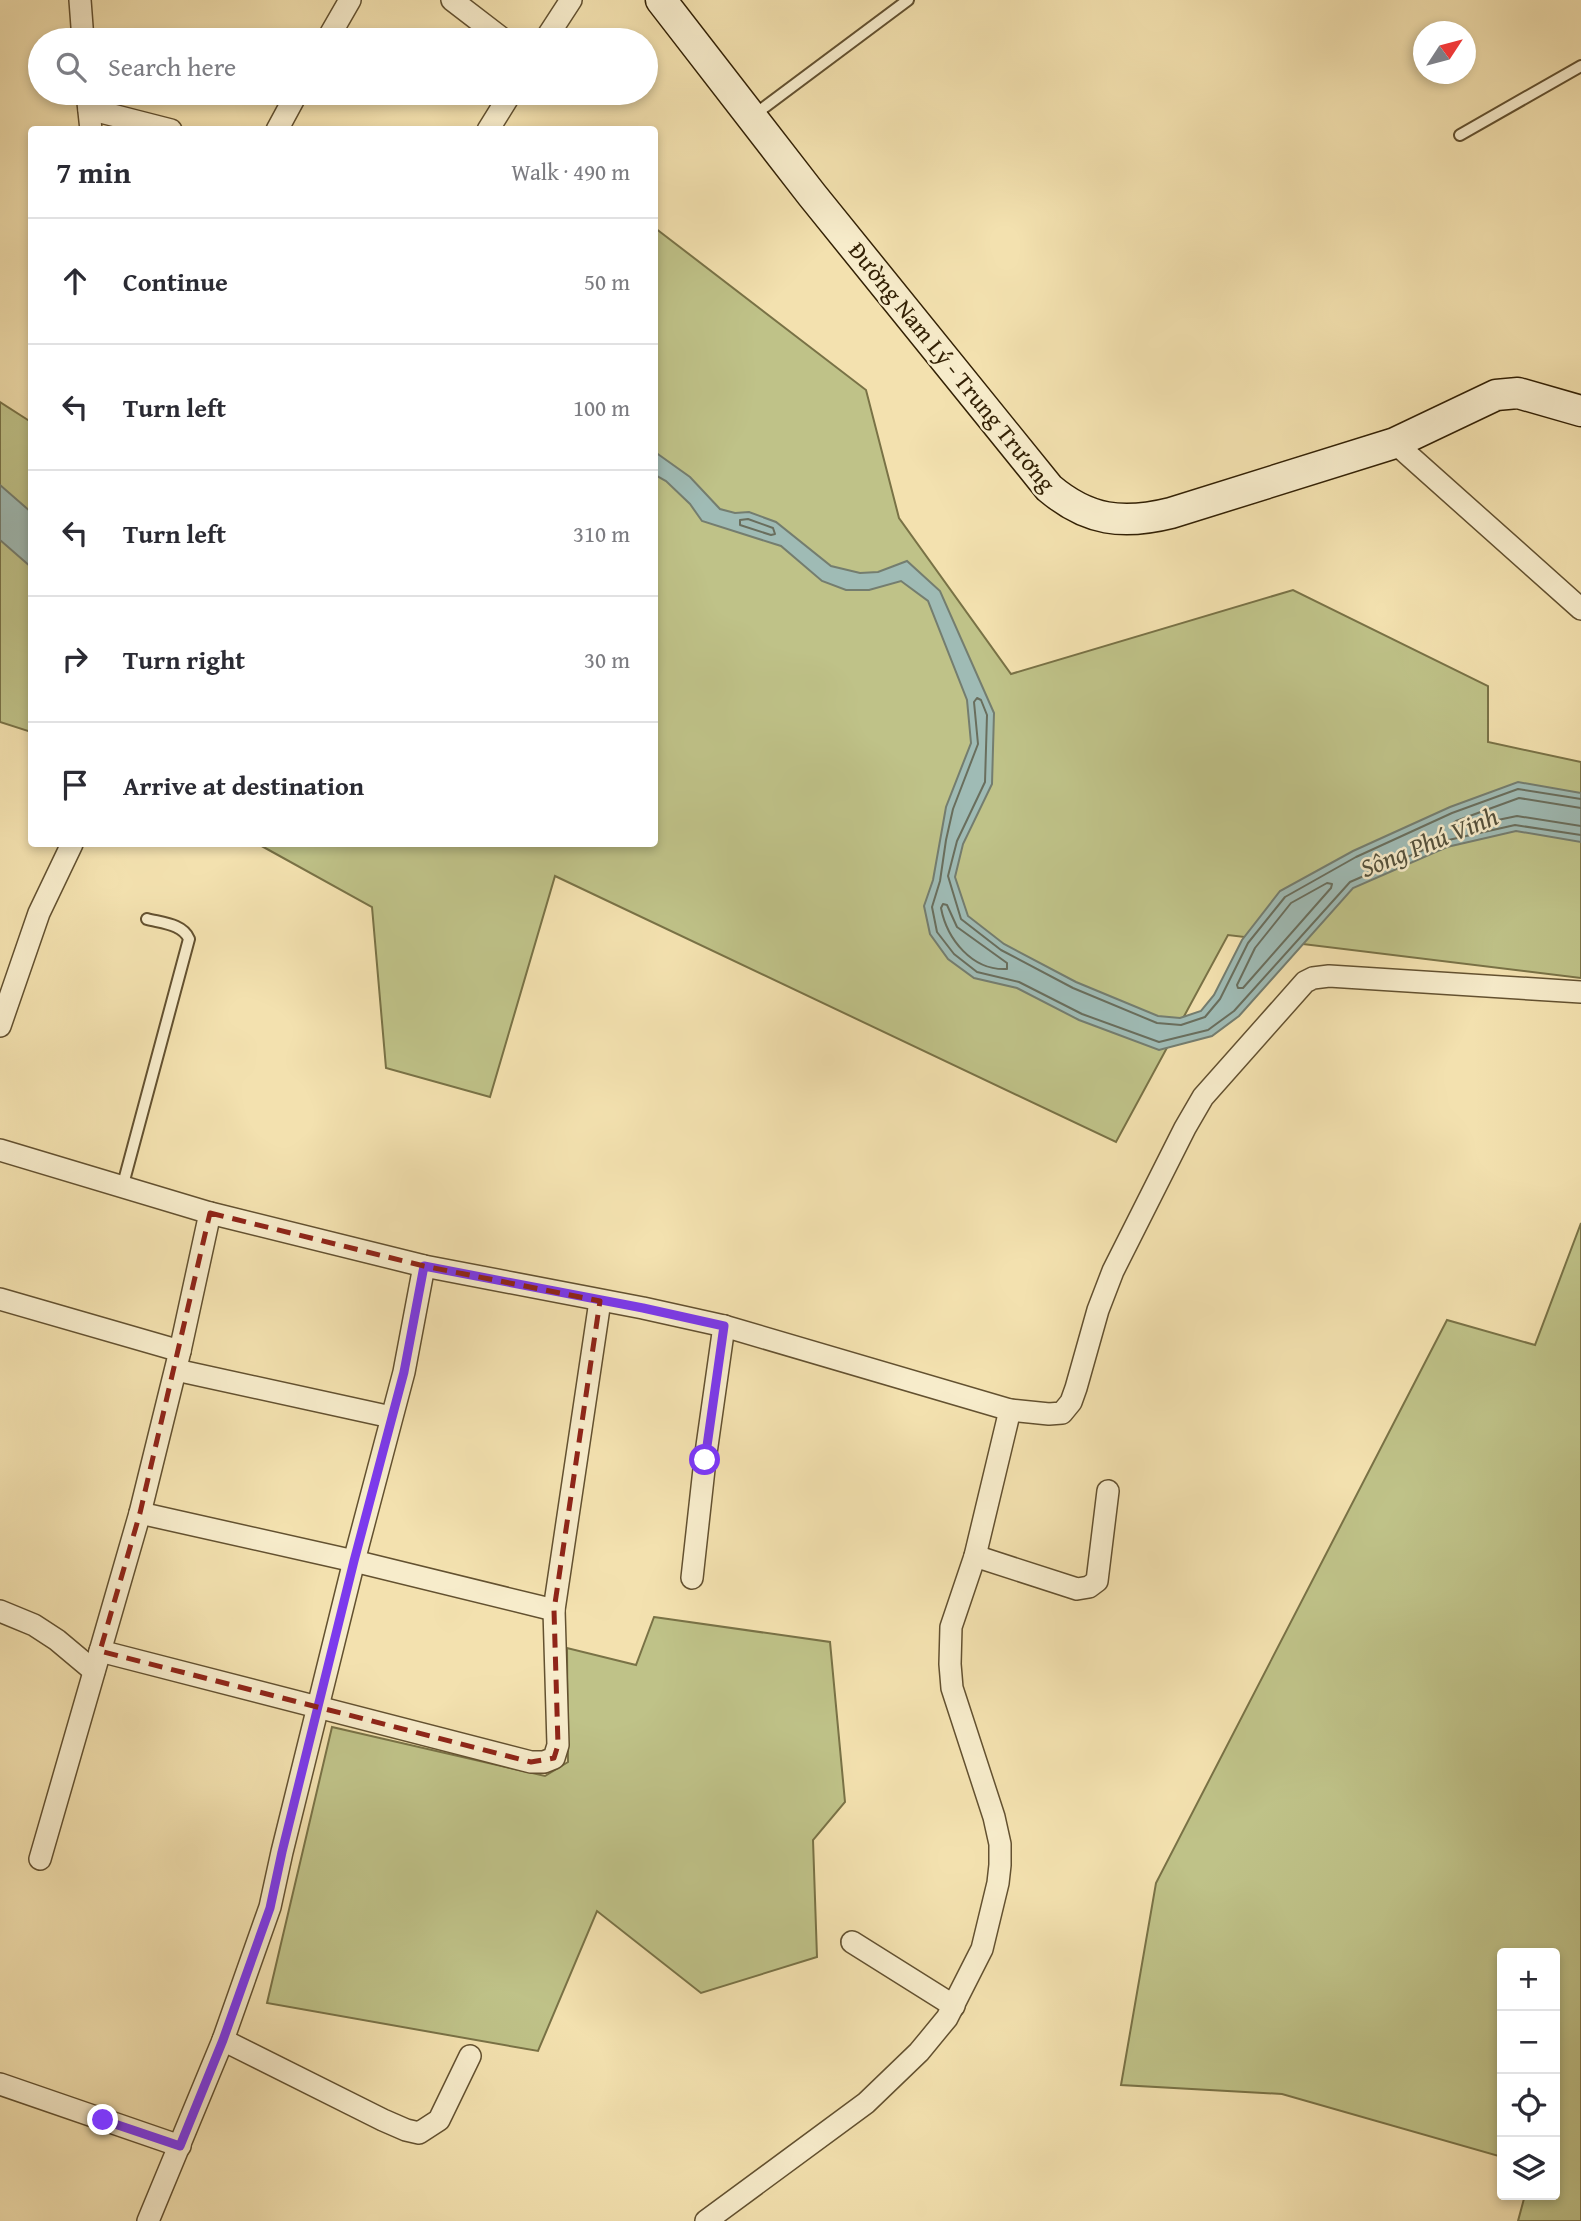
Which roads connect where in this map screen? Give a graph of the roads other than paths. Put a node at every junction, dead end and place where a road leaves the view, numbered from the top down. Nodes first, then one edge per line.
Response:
1 (80, 0) edge
2 (350, 0) edge
3 (453, 0) edge
4 (571, 0) edge
5 (661, 0) edge
6 (908, 0) edge
7 (82, 28) edge
8 (334, 28) edge
9 (489, 28) edge
10 (553, 28) edge
11 (1581, 66) edge
12 (290, 105) edge
13 (504, 105) edge
14 (89, 111) edge
15 (752, 117) junction
16 (153, 126) edge
17 (278, 126) edge
18 (490, 126) edge
19 (1460, 135) dead end
20 (1581, 411) edge
21 (1395, 443) junction
22 (1581, 609) edge
23 (71, 847) edge
24 (147, 919) dead end
25 (1581, 992) edge
26 (0, 1026) edge
27 (0, 1150) edge
28 (122, 1188) junction
29 (210, 1213) junction
30 (424, 1266) junction
31 (0, 1299) edge
32 (600, 1301) junction
33 (724, 1326) junction
34 (178, 1361) junction
35 (1010, 1410) junction
36 (391, 1417) junction
37 (1108, 1491) dead end
38 (140, 1513) junction
39 (975, 1556) junction
40 (354, 1561) junction
41 (691, 1578) dead end
42 (554, 1610) junction
43 (0, 1611) edge
44 (97, 1661) junction
45 (318, 1708) junction
46 (40, 1858) dead end
47 (852, 1942) dead end
48 (954, 2006) junction
49 (223, 2040) junction
50 (470, 2056) dead end
51 (0, 2084) edge
52 (180, 2146) junction
53 (148, 2221) edge
54 (706, 2221) edge

1 - 7 street
2 - 8 street
3 - 9 street
4 - 10 street
5 - 15 main road, Đường Nam Lý - Trung Trương
6 - 15 lane
11 - 19 lane
12 - 17 street
13 - 18 street
14 - 16 street
15 - 21 main road, Đường Nam Lý - Trung Trương
20 - 21 main road, Đường Nam Lý - Trung Trương
21 - 22 street
23 - 26 street
24 - 28 lane
25 - 35 street
27 - 28 street
28 - 29 street
29 - 30 street
29 - 34 street
30 - 32 street
30 - 36 street
31 - 34 street
32 - 33 street
32 - 42 street
33 - 35 street
33 - 41 street
34 - 36 street
34 - 38 street
35 - 39 street
36 - 40 street
37 - 39 street
38 - 40 street
38 - 44 street
39 - 48 street
40 - 42 street
40 - 45 street
42 - 45 street
43 - 44 street
44 - 45 street
44 - 46 street
45 - 49 street
47 - 48 street
48 - 54 street
49 - 50 street
49 - 52 street
51 - 52 street
52 - 53 street

